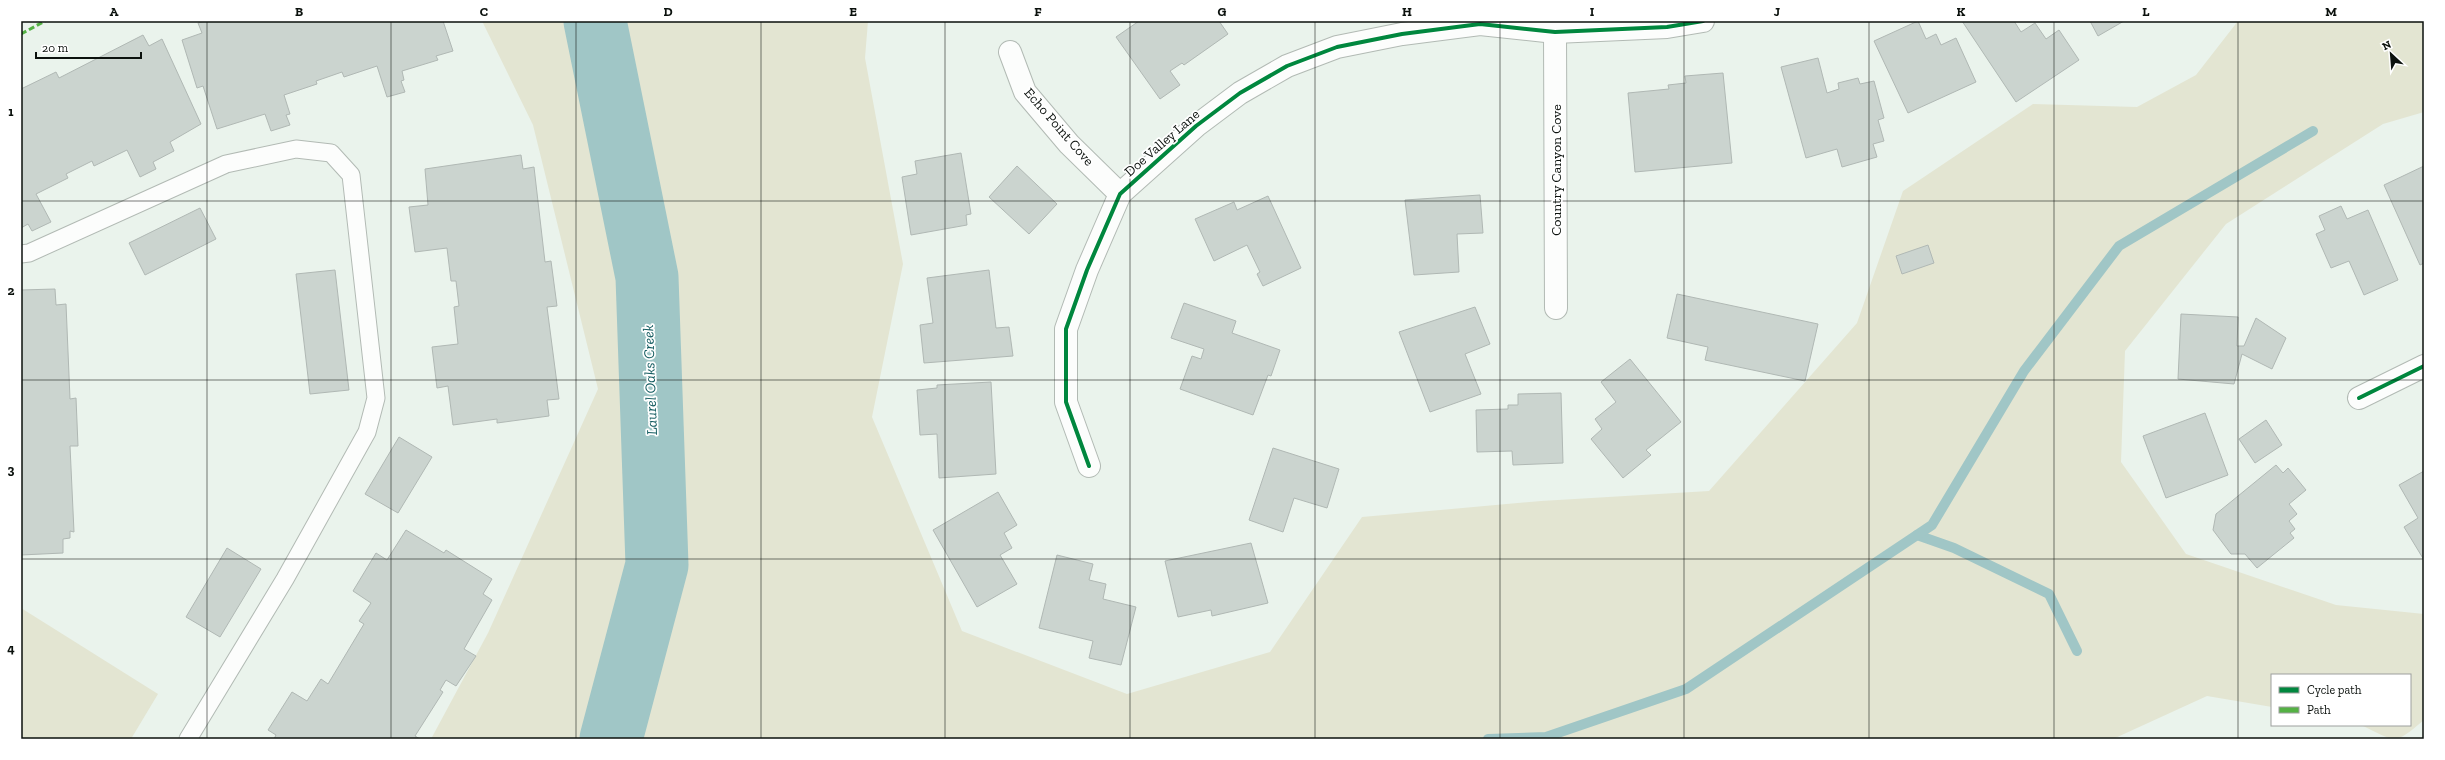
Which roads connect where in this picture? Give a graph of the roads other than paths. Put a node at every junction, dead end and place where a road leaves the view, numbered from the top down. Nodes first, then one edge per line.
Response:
1 (1703, 21) edge
2 (1555, 32) junction
3 (1010, 52) dead end
4 (1120, 194) junction
5 (21, 254) edge
6 (1556, 308) dead end
7 (2424, 366) edge
8 (2358, 398) dead end
9 (1089, 466) dead end
10 (188, 739) edge

1 - 2 street, Doe Valley Lane
2 - 4 street, Doe Valley Lane
2 - 6 street, Country Canyon Cove
3 - 4 street, Echo Point Cove
4 - 9 street, Doe Valley Lane
5 - 10 lane
7 - 8 street

